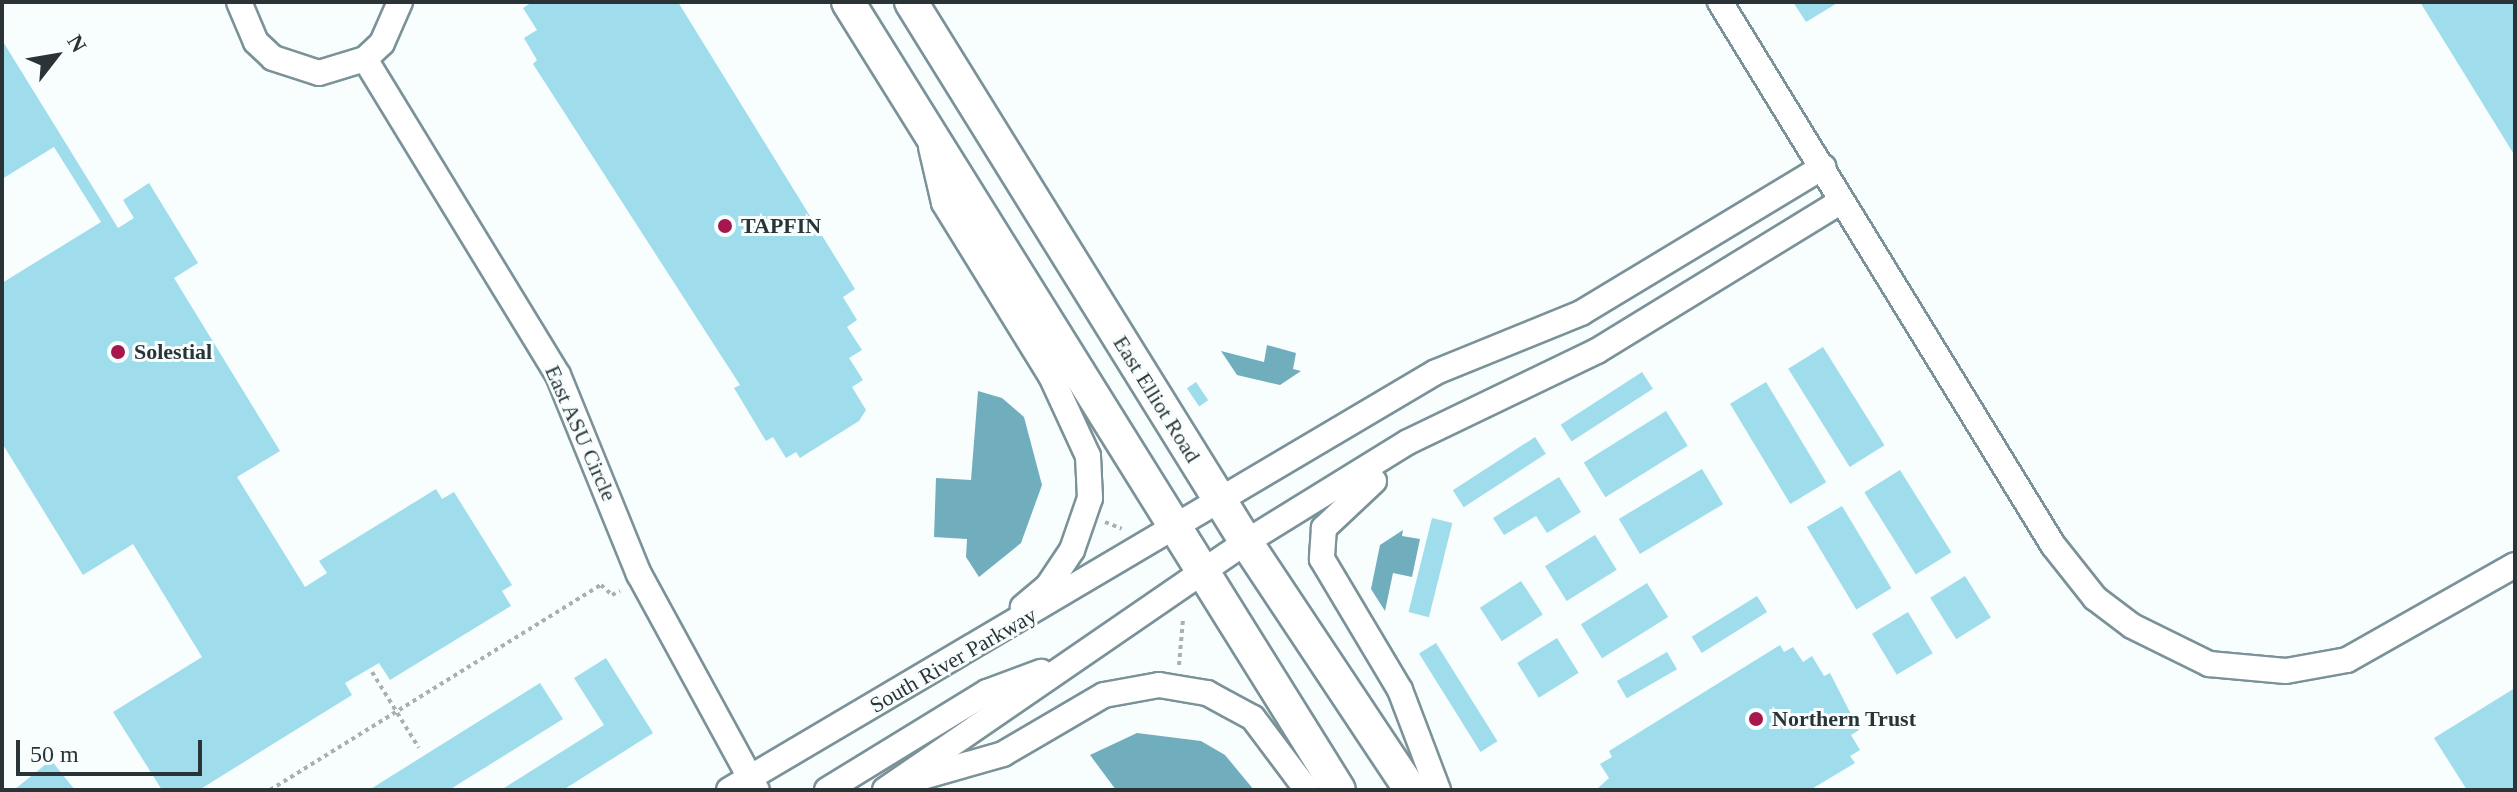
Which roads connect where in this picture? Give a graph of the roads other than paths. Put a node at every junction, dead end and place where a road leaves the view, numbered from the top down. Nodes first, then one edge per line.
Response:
1 (239, 2) edge
2 (400, 2) edge
3 (848, 2) edge
4 (911, 2) edge
5 (1720, 2) edge
6 (365, 59) junction
7 (927, 129) junction
8 (1823, 167) junction
9 (1842, 201) junction
10 (1463, 416) junction
11 (1222, 504) junction
12 (1178, 530) junction
13 (1246, 542) junction
14 (2515, 565) edge
15 (1202, 571) junction
16 (1075, 659) junction
17 (950, 662) junction
18 (759, 785) edge
19 (888, 788) edge
20 (729, 790) edge
21 (827, 790) edge
22 (1307, 790) edge
23 (1339, 790) edge
24 (1411, 790) edge
25 (1438, 790) edge

1 - 6 street
2 - 6 street
3 - 7 main road
4 - 11 main road, East Elliot Road
5 - 8 street
6 - 18 street, East ASU Circle
7 - 12 main road
7 - 17 street
8 - 9 street
8 - 11 street, South River Parkway
9 - 10 street
9 - 14 street
10 - 13 street
10 - 25 street
11 - 12 street, South River Parkway
11 - 13 main road, East Elliot Road
12 - 15 main road
12 - 17 street, South River Parkway
13 - 15 street
13 - 24 main road, East Elliot Road
15 - 16 street
15 - 23 main road
16 - 19 street
16 - 21 street
17 - 18 street, South River Parkway
18 - 20 street, South River Parkway
19 - 22 street

